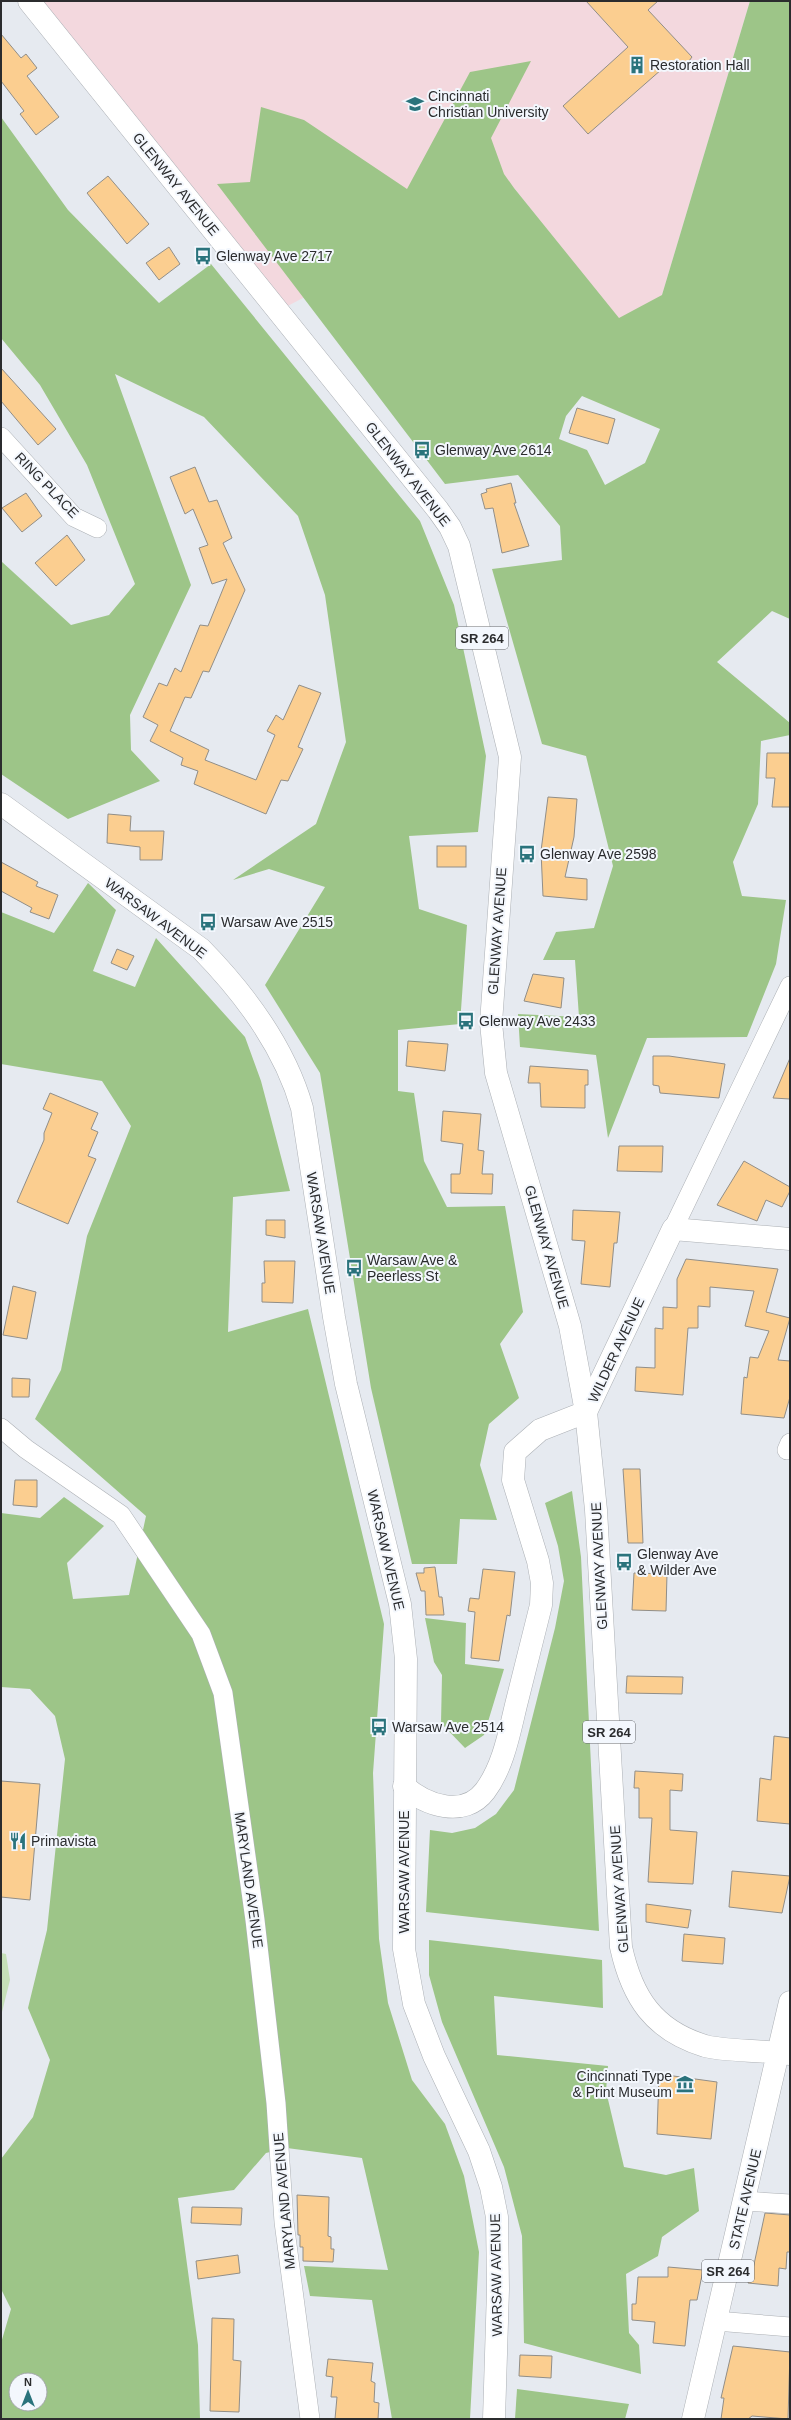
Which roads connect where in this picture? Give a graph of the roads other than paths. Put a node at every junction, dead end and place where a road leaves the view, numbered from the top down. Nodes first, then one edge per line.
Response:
1 (29, 1) edge
2 (1, 437) edge
3 (97, 528) dead end
4 (1, 804) edge
5 (790, 986) edge
6 (673, 1229) junction
7 (790, 1239) edge
8 (586, 1412) junction
9 (1, 1428) edge
10 (404, 1786) junction
11 (790, 2002) edge
12 (784, 2054) edge
13 (744, 2201) junction
14 (790, 2204) edge
15 (716, 2321) junction
16 (790, 2327) edge
17 (310, 2419) edge
18 (494, 2419) edge
19 (693, 2419) edge

1 - 8 main road, GLENWAY AVENUE / SR 264
2 - 3 street, RING PLACE
4 - 10 main road, WARSAW AVENUE
5 - 6 street, WILDER AVENUE
6 - 7 main road
6 - 8 main road, WILDER AVENUE
8 - 10 main road, WILDER AVENUE
8 - 12 main road, GLENWAY AVENUE / SR 264
9 - 17 street, MARYLAND AVENUE
10 - 18 main road, WARSAW AVENUE
11 - 12 main road, STATE AVENUE
12 - 13 main road, STATE AVENUE / SR 264
13 - 14 street
13 - 15 main road, STATE AVENUE / SR 264
15 - 16 street
15 - 19 main road, STATE AVENUE / SR 264

